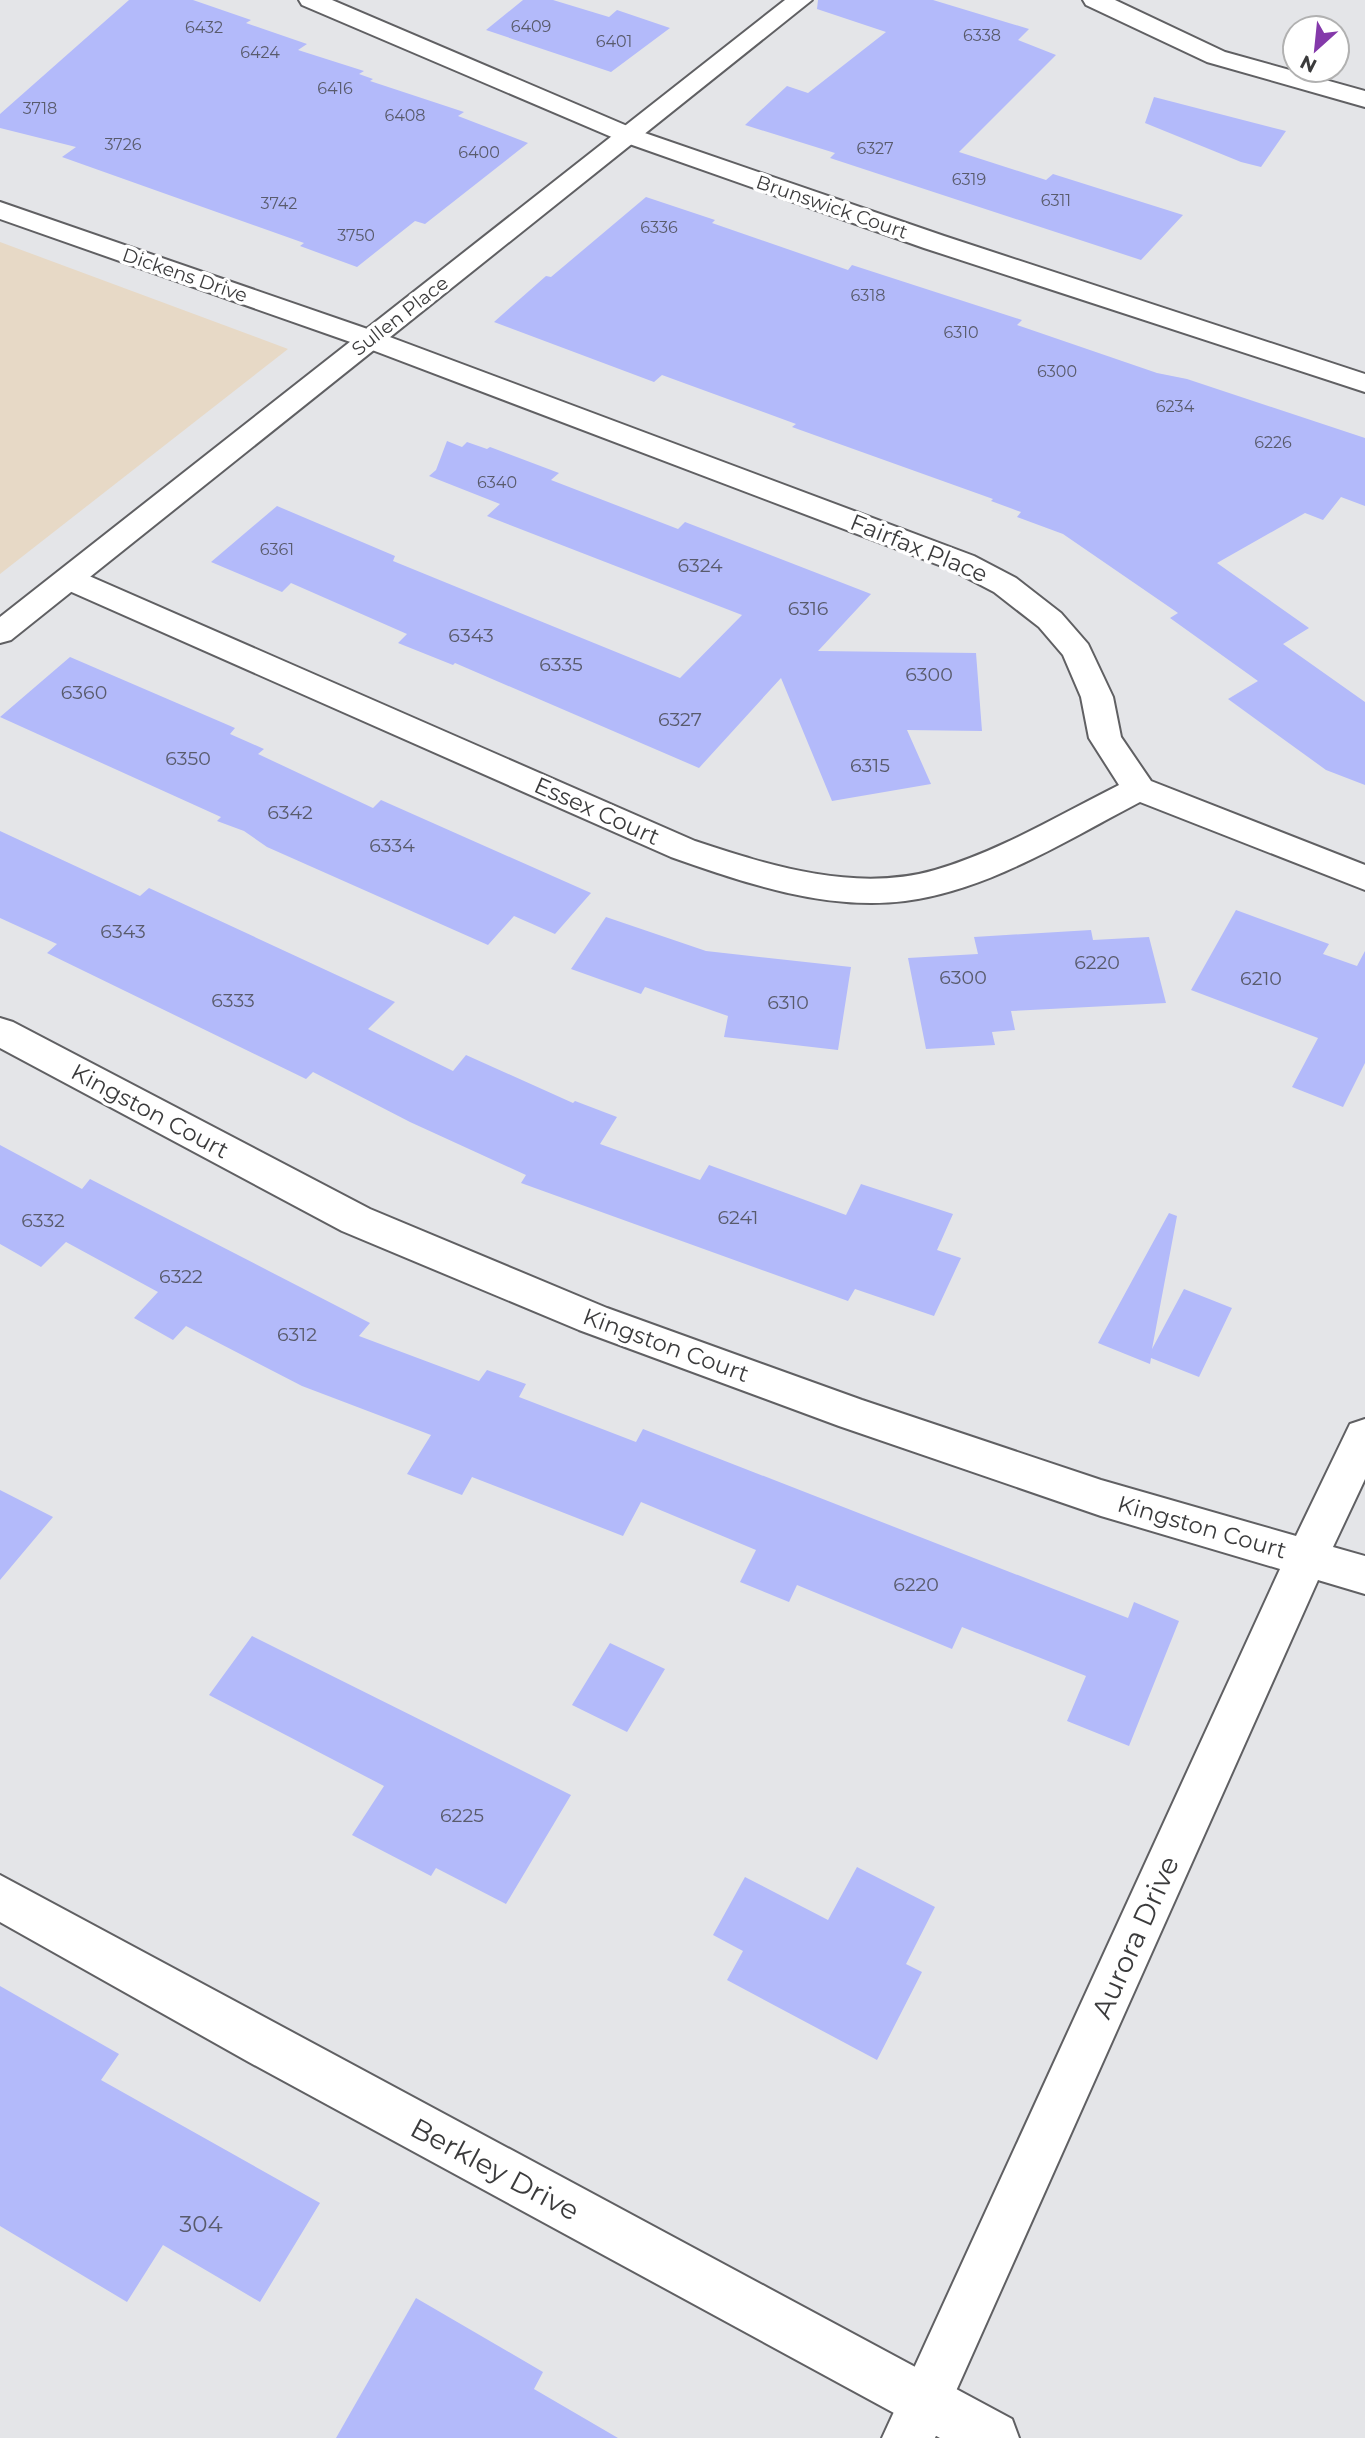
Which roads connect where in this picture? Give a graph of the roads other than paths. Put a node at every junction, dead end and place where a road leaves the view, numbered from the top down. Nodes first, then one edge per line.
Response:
1 (310, 0) edge
2 (800, 0) edge
3 (1095, 0) edge
4 (1365, 99) edge
5 (630, 136) junction
6 (0, 210) edge
7 (369, 340) junction
8 (1365, 383) edge
9 (69, 579) junction
10 (0, 633) edge
11 (1139, 789) junction
12 (1365, 878) edge
13 (0, 1032) edge
14 (1365, 1436) edge
15 (1307, 1558) junction
16 (1365, 1575) edge
17 (0, 1897) edge
18 (917, 2420) edge
19 (993, 2438) edge

1 - 5 street, Brunswick Court
2 - 5 street, Sullen Place
3 - 4 street
5 - 7 street, Sullen Place
5 - 8 street, Brunswick Court
6 - 7 street, Dickens Drive
7 - 9 street, Sullen Place
7 - 11 street, Fairfax Place
9 - 10 street, Sullen Place
9 - 11 street, Essex Court
11 - 12 street
13 - 15 street, Kingston Court
14 - 15 street, Aurora Drive
15 - 16 street, Kingston Court
15 - 18 street, Aurora Drive
17 - 18 street, Berkley Drive
18 - 19 street, Berkley Drive

